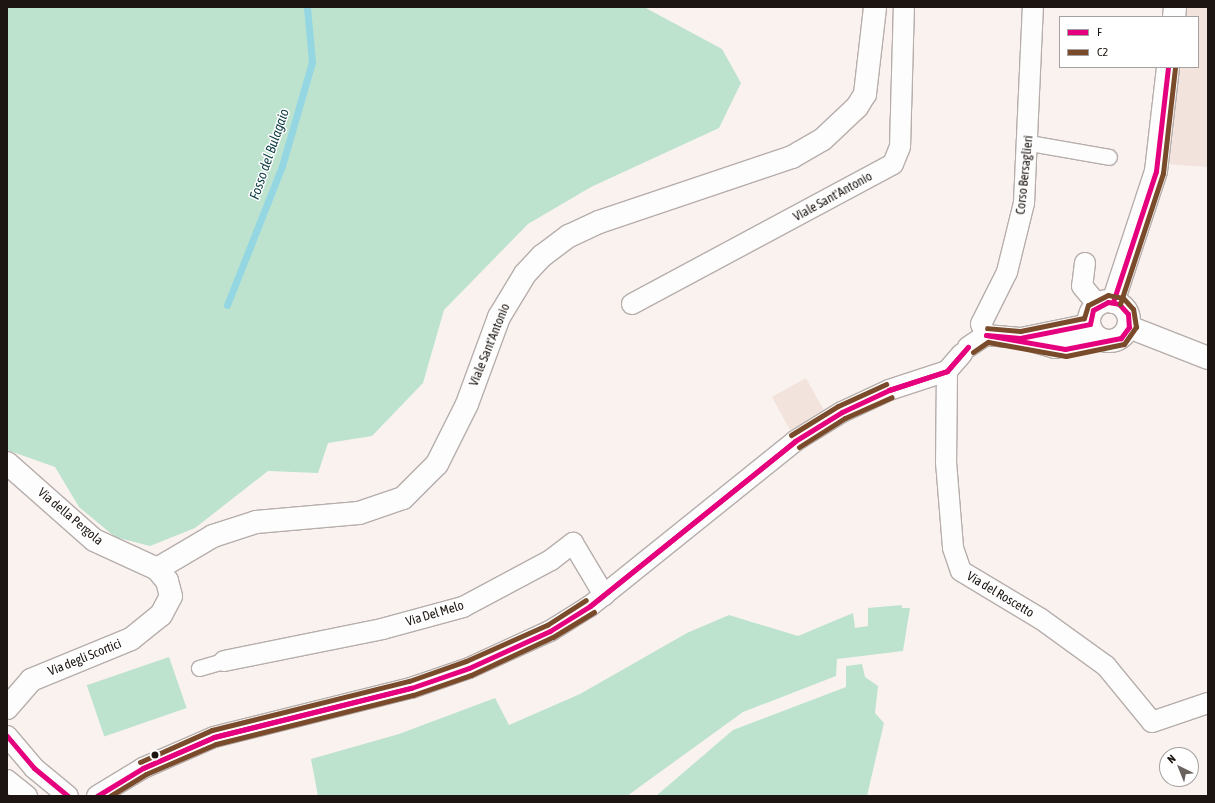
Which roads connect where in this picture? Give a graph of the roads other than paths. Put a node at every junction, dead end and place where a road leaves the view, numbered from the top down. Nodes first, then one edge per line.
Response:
1 (875, 7) edge
2 (904, 7) edge
3 (1033, 7) edge
4 (1168, 68) edge
5 (1030, 143) junction
6 (1109, 157) dead end
7 (1085, 262) dead end
8 (632, 304) dead end
9 (1101, 318) junction
10 (1128, 327) junction
11 (986, 335) junction
12 (1208, 358) edge
13 (947, 371) junction
14 (7, 463) edge
15 (157, 570) junction
16 (604, 595) junction
17 (161, 615) joint
18 (224, 661) joint
19 (199, 668) dead end
20 (1208, 703) edge
21 (10, 706) edge
22 (7, 736) edge
23 (7, 780) edge
24 (27, 796) edge
25 (68, 796) edge
26 (97, 796) edge

1 - 15 main road, Viale Sant'Antonio
2 - 8 street, Viale Sant'Antonio
3 - 5 street, Corso Bersaglieri
4 - 9 main road
5 - 6 street
5 - 11 street, Corso Bersaglieri
7 - 9 street
9 - 10 main road
9 - 10 main road
9 - 11 street
10 - 12 main road
11 - 13 street
13 - 16 street
13 - 20 street, Via del Roscetto
14 - 15 main road, Via della Pergola
15 - 17 main road, Via della Pergola
16 - 18 street, Via Del Melo
16 - 26 street
17 - 21 main road, Via degli Scortici
18 - 19 street
22 - 25 street
23 - 24 street

